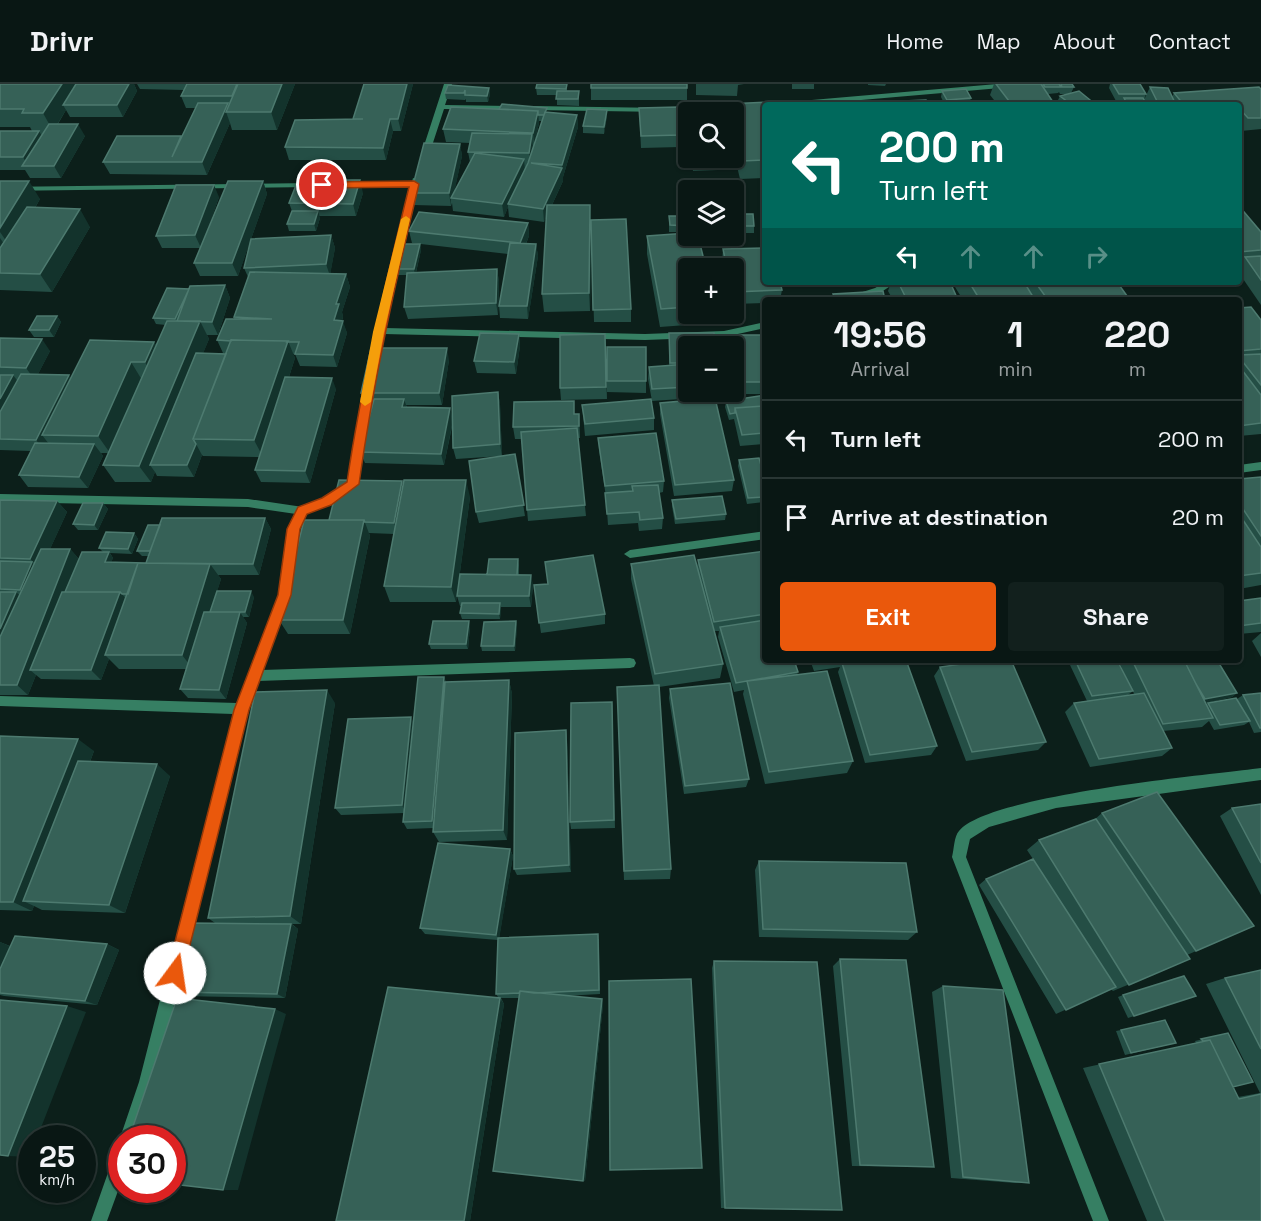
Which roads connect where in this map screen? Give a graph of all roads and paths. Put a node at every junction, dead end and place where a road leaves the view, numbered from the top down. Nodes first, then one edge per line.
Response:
1 (448, 84) edge
2 (1023, 84) edge
3 (806, 102) edge
4 (762, 105) edge
5 (442, 107) junction
6 (414, 184) junction
7 (320, 185) edge
8 (332, 185) edge
9 (0, 189) edge
10 (888, 285) edge
11 (856, 297) edge
12 (762, 326) edge
13 (379, 332) junction
14 (1261, 466) edge
15 (1242, 469) edge
16 (0, 498) edge
17 (303, 510) junction
18 (762, 535) edge
19 (630, 554) dead end
20 (630, 663) dead end
21 (255, 676) junction
22 (0, 701) edge
23 (242, 710) junction
24 (1261, 774) edge
25 (132, 1125) edge
26 (108, 1196) edge
27 (99, 1221) edge
28 (1101, 1221) edge

1 - 5 street
2 - 3 street
4 - 5 street
5 - 6 street
6 - 8 street
6 - 13 street
7 - 9 street
10 - 11 street
12 - 13 street
13 - 17 street
14 - 15 street
16 - 17 street
17 - 21 street
18 - 19 street
20 - 21 street
21 - 23 street
22 - 23 street
23 - 25 street
24 - 28 street
26 - 27 street

